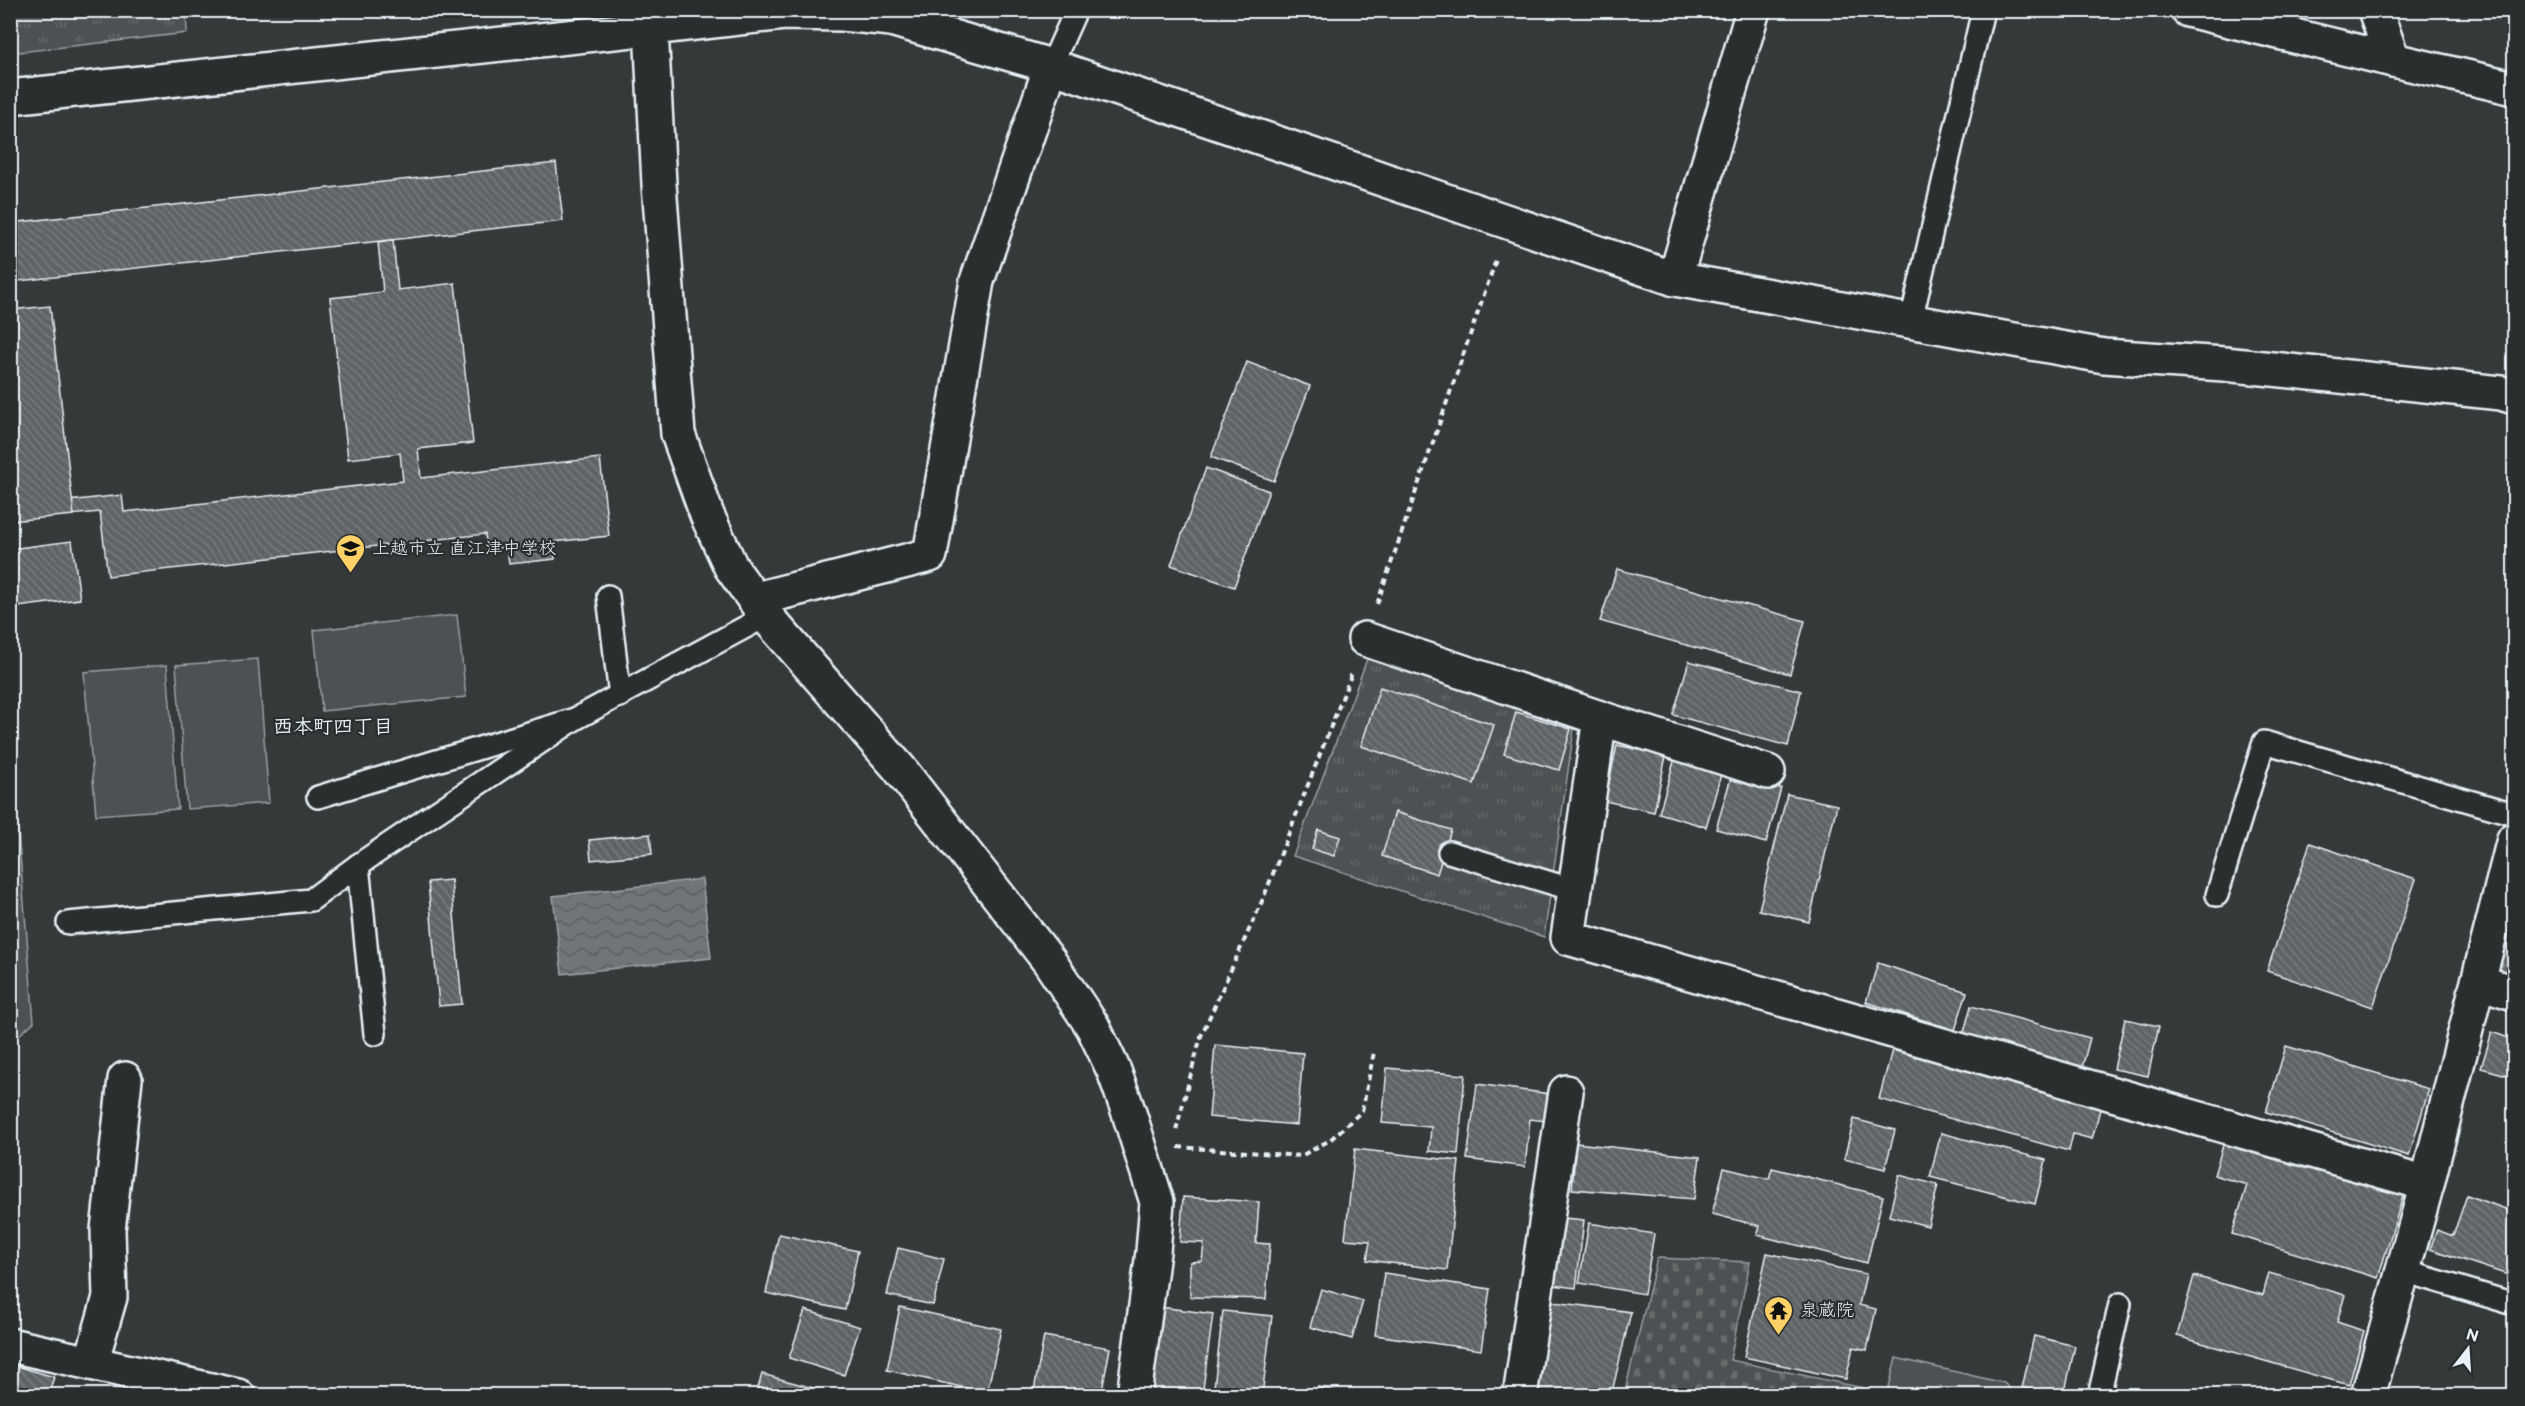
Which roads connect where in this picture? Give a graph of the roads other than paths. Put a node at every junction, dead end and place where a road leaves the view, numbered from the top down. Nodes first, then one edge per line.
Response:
1 (1076, 10) edge
2 (1753, 10) edge
3 (1983, 10) edge
4 (2188, 10) edge
5 (2375, 10) edge
6 (650, 19) edge
7 (2394, 60) junction
8 (1051, 66) junction
9 (2514, 88) edge
10 (10, 97) edge
11 (1675, 279) junction
12 (1911, 321) junction
13 (2514, 398) edge
14 (608, 596) dead end
15 (761, 608) junction
16 (1365, 639) road end
17 (620, 696) junction
18 (1600, 718) junction
19 (575, 719) junction
20 (1768, 772) dead end
21 (318, 797) dead end
22 (2514, 814) edge
23 (2514, 839) edge
24 (1449, 852) dead end
25 (358, 865) junction
26 (1574, 890) junction
27 (2217, 895) dead end
28 (68, 923) dead end
29 (2479, 982) junction
30 (2514, 993) edge
31 (375, 1034) dead end
32 (125, 1079) dead end
33 (1566, 1092) dead end
34 (2427, 1184) junction
35 (2404, 1271) junction
36 (2120, 1304) dead end
37 (2514, 1304) edge
38 (10, 1345) edge
39 (91, 1363) junction
40 (238, 1395) edge
41 (1134, 1395) edge
42 (1520, 1395) edge
43 (2099, 1395) edge
44 (2368, 1395) edge

1 - 8 lane
2 - 11 street
3 - 12 lane
4 - 7 street
5 - 7 street
6 - 8 street
6 - 10 street
6 - 15 street
7 - 9 street
8 - 11 street
8 - 15 street
11 - 12 street
12 - 13 street
14 - 17 lane
15 - 17 lane
15 - 41 street
16 - 18 street
17 - 19 lane
18 - 20 street
18 - 26 street
19 - 21 lane
19 - 25 lane
22 - 27 lane
23 - 29 street
24 - 26 lane
25 - 28 lane
25 - 31 lane
26 - 34 street
29 - 30 street
29 - 34 street
32 - 39 street
33 - 42 street
34 - 35 street
35 - 37 lane
35 - 44 street
36 - 43 lane
38 - 39 street
39 - 40 street

